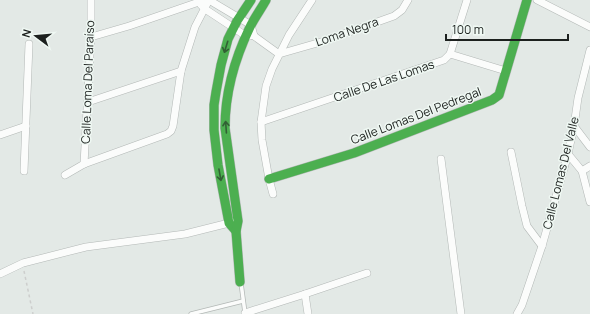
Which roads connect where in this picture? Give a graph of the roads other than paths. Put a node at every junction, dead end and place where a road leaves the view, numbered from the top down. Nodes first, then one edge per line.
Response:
1 (91, 0) edge
2 (209, 0) edge
3 (251, 0) edge
4 (266, 0) edge
5 (312, 0) edge
6 (408, 0) edge
7 (467, 0) edge
8 (527, 0) edge
9 (537, 0) edge
10 (199, 2) junction
11 (205, 9) junction
12 (239, 18) junction
13 (251, 25) junction
14 (590, 26) edge
15 (233, 28) junction
16 (250, 36) junction
17 (91, 37) junction
18 (29, 44) dead end
19 (590, 50) edge
20 (279, 54) junction
21 (450, 54) junction
22 (181, 71) junction
23 (506, 71) junction
24 (586, 77) edge
25 (88, 102) junction
26 (261, 122) junction
27 (26, 126) junction
28 (574, 126) junction
29 (0, 135) edge
30 (590, 147) edge
31 (512, 152) dead end
32 (568, 154) junction
33 (441, 159) dead end
34 (84, 164) junction
35 (590, 166) edge
36 (24, 171) dead end
37 (582, 171) junction
38 (65, 175) dead end
39 (269, 179) junction
40 (273, 194) dead end
41 (590, 202) edge
42 (234, 222) junction
43 (542, 246) junction
44 (368, 273) dead end
45 (0, 274) edge
46 (240, 282) joint
47 (305, 294) junction
48 (243, 301) junction
49 (191, 314) edge
50 (245, 314) edge
51 (308, 314) edge
52 (461, 314) edge
53 (517, 314) edge

1 - 17 street, Calle Loma Del Paraíso
2 - 10 street
2 - 11 street
2 - 12 street
3 - 12 street
4 - 13 street
5 - 20 street
6 - 20 street, Loma Negra
7 - 21 street
8 - 23 street, Calle Lomas Del Pedregal
9 - 14 street
10 - 11 street
10 - 17 street
11 - 15 street
11 - 22 street
12 - 13 street
12 - 15 street
13 - 16 street
15 - 16 street
15 -> 42 street
16 - 20 street
42 -> 16 street
17 - 25 street, Calle Loma Del Paraíso
18 - 27 street
19 - 24 street
20 - 26 street
21 - 23 street
21 - 26 street, Calle De Las Lomas
22 - 25 street
22 - 34 street
23 - 39 street, Calle Lomas Del Pedregal
24 - 28 street, Calle Lomas Del Valle
25 - 34 street, Calle Loma Del Paraíso
26 - 39 street
27 - 29 street
27 - 36 street
28 - 30 street
28 - 32 street, Calle Lomas Del Valle
31 - 43 street
32 - 37 street
32 - 43 street, Calle Lomas Del Valle
33 - 52 street
34 - 38 street
35 - 37 street
37 - 41 street
39 - 40 street
42 - 45 street
42 - 46 street
43 - 53 street, Calle Lomas Del Valle
44 - 47 street
46 - 48 lane
47 - 50 street
47 - 51 street
48 - 49 lane
48 - 50 lane

